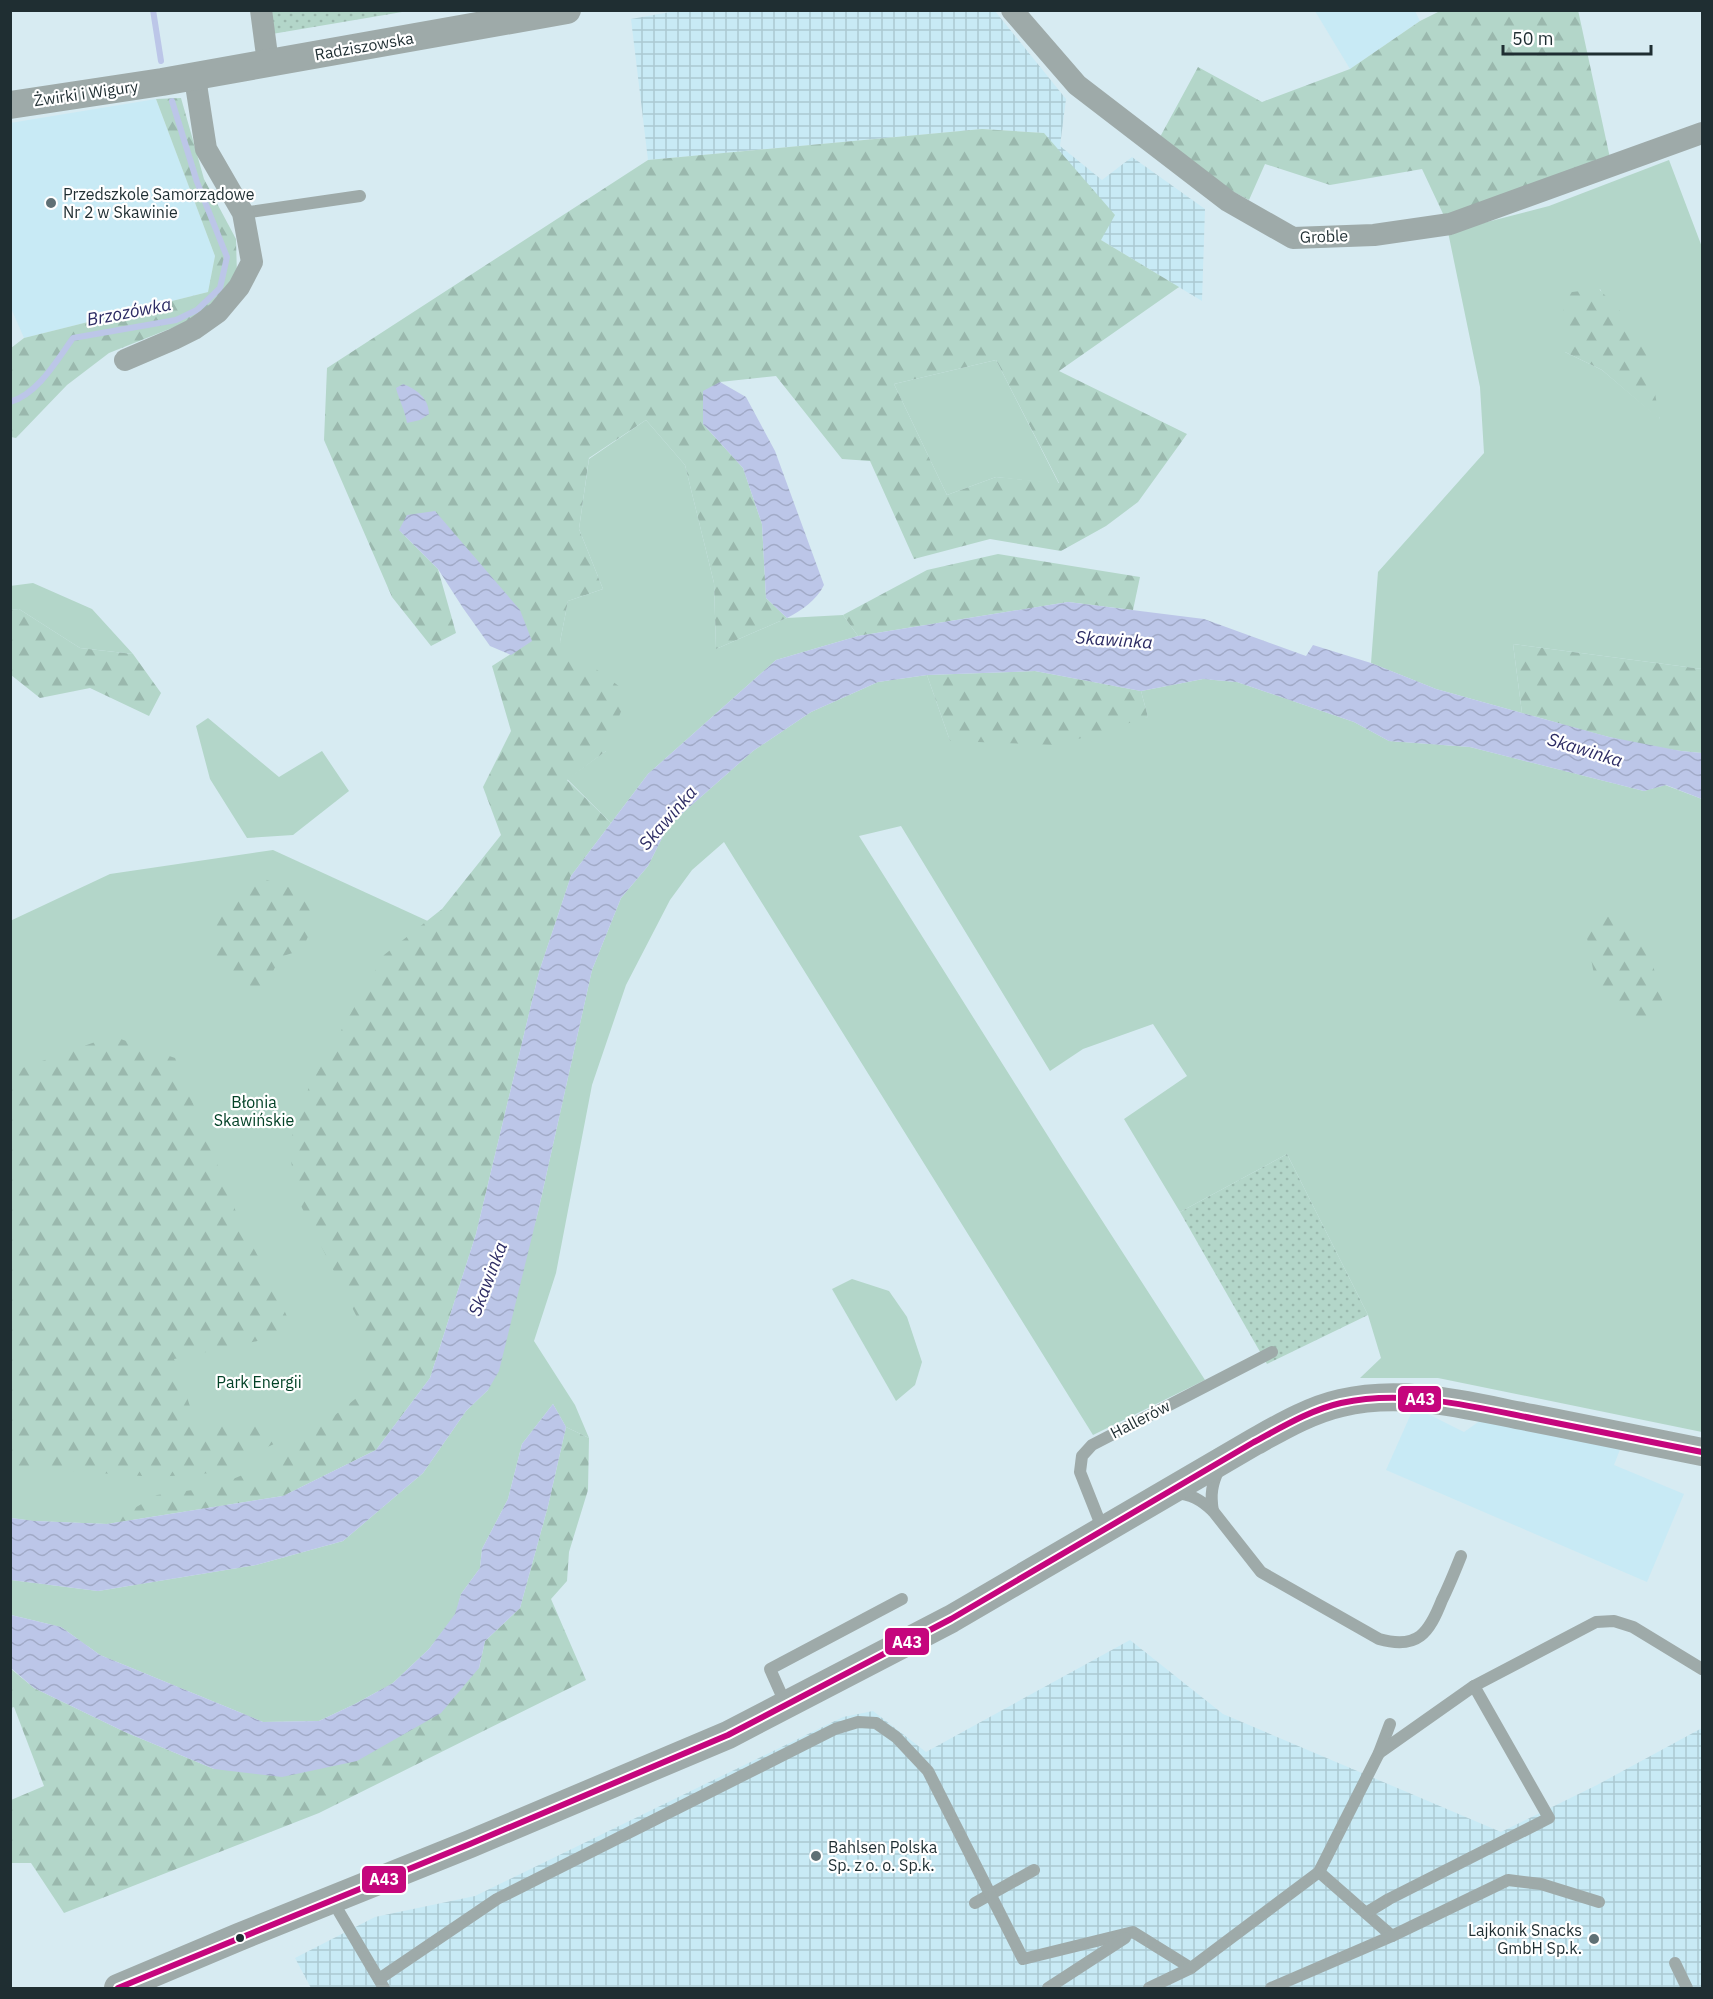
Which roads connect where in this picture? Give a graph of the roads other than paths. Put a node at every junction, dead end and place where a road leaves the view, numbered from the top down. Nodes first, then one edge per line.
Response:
1 (261, 10) edge
2 (567, 10) edge
3 (1012, 10) edge
4 (268, 63) junction
5 (196, 76) junction
6 (162, 82) joint
7 (10, 105) edge
8 (1702, 133) edge
9 (360, 196) dead end
10 (243, 213) junction
11 (125, 360) dead end
12 (1272, 1352) dead end
13 (1702, 1452) edge
14 (1224, 1459) junction
15 (1162, 1496) junction
16 (1213, 1511) junction
17 (1103, 1530) junction
18 (1461, 1556) dead end
19 (902, 1599) dead end
20 (1702, 1669) edge
21 (1474, 1686) junction
22 (786, 1705) junction
23 (1390, 1724) dead end
24 (1379, 1753) junction
25 (1034, 1870) dead end
26 (1319, 1872) junction
27 (991, 1894) junction
28 (332, 1900) junction
29 (1599, 1902) dead end
30 (975, 1903) dead end
31 (1366, 1913) junction
32 (1133, 1932) junction
33 (1392, 1936) junction
34 (1675, 1963) dead end
35 (1191, 1968) junction
36 (382, 1984) edge
37 (118, 1989) edge
38 (1048, 1989) edge
39 (1149, 1989) edge
40 (1271, 1989) edge
41 (1687, 1989) edge

1 - 4 street
2 - 4 street, Radziszowska
3 - 8 street, Groble
4 - 5 street, Radziszowska
5 - 6 street, Radziszowska
5 - 10 street
6 - 7 street, Żwirki i Wigury
9 - 10 lane
10 - 11 street
12 - 17 lane, Hallerów
13 - 14 street
14 - 15 street
14 - 16 lane
15 - 16 lane
15 - 17 street
16 - 18 lane
17 - 22 street
19 - 22 lane
20 - 21 lane
21 - 24 lane
21 - 31 lane
22 - 28 street
23 - 24 lane
24 - 26 lane
25 - 27 lane
26 - 31 lane
26 - 35 lane
27 - 30 lane
27 - 32 lane
27 - 36 lane
28 - 36 lane
28 - 37 street
29 - 33 lane
31 - 33 lane
32 - 35 lane
32 - 38 lane
33 - 40 lane
34 - 41 lane
35 - 39 lane

